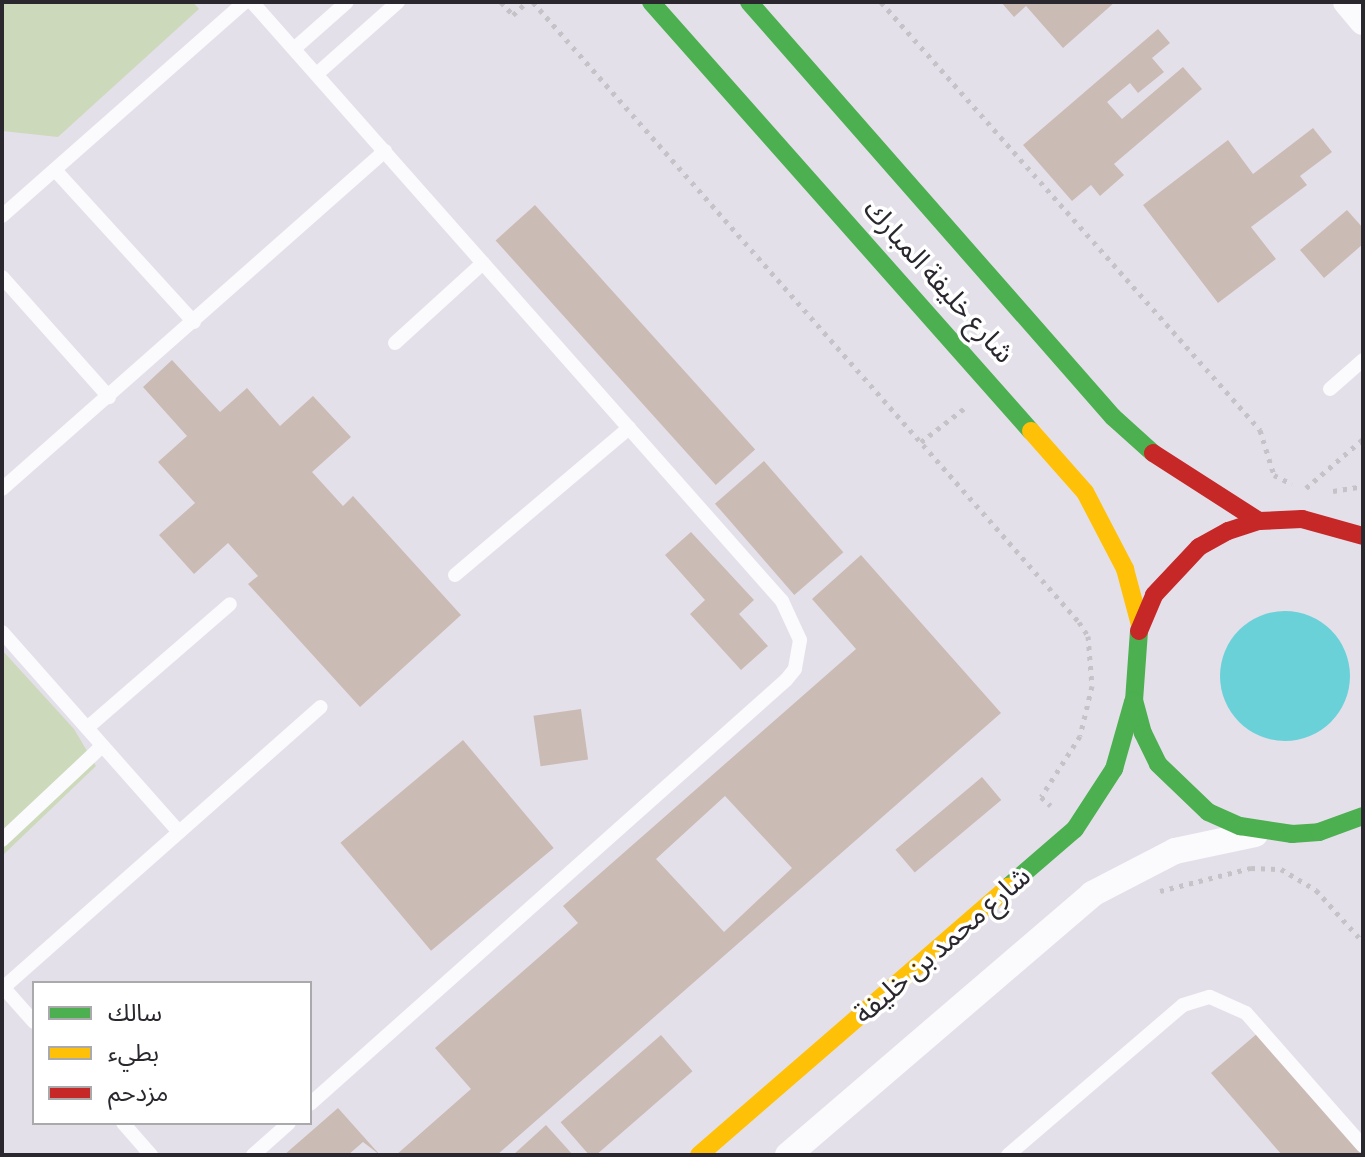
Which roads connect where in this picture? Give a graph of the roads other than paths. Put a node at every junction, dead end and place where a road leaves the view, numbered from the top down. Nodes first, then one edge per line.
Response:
1 (245, 2) edge
2 (252, 2) edge
3 (347, 2) edge
4 (398, 2) edge
5 (651, 2) edge
6 (749, 2) edge
7 (1346, 2) edge
8 (1363, 22) edge
9 (295, 48) junction
10 (318, 73) junction
11 (385, 151) junction
12 (55, 170) junction
13 (2, 216) edge
14 (483, 263) junction
15 (2, 277) edge
16 (194, 322) junction
17 (395, 343) dead end
18 (1363, 360) edge
19 (1330, 389) dead end
20 (109, 397) junction
21 (629, 428) junction
22 (2, 489) edge
23 (1363, 516) edge
24 (1259, 521) junction
25 (1323, 522) junction
26 (1363, 536) edge
27 (455, 575) dead end
28 (230, 604) dead end
29 (1140, 625) junction
30 (2, 632) edge
31 (1134, 700) junction
32 (321, 707) dead end
33 (87, 728) junction
34 (102, 746) junction
35 (1363, 816) edge
36 (179, 832) junction
37 (1266, 832) junction
38 (1319, 832) junction
39 (2, 840) edge
40 (1352, 844) dead end
41 (3, 987) edge
42 (32, 1020) edge
43 (312, 1102) edge
44 (125, 1125) edge
45 (287, 1125) edge
46 (1363, 1146) edge
47 (151, 1155) edge
48 (253, 1155) edge
49 (699, 1155) edge
50 (788, 1155) edge
51 (1008, 1155) edge

1 - 12 lane
2 - 9 lane
3 - 9 lane
4 - 10 lane
5 - 29 main road, شارع خليفة المبارك
6 - 24 main road, شارع خليفة المبارك
7 - 8 street
9 - 10 lane
10 - 11 lane
11 - 14 lane
11 - 16 lane
12 - 13 lane
12 - 16 lane
14 - 17 lane
14 - 21 lane
15 - 20 lane
16 - 20 lane
18 - 19 lane
20 - 22 lane
21 - 27 lane
21 - 43 lane
23 - 25 main road
24 - 25 main road
24 - 29 main road
25 - 26 main road
28 - 33 lane
29 - 31 main road
30 - 33 lane
31 - 37 main road
31 - 49 main road, شارع محمد بن خليفة
32 - 36 lane
33 - 34 lane
34 - 36 lane
34 - 39 lane
35 - 38 main road
36 - 41 lane
37 - 38 main road
37 - 50 street, شارع محمد بن خليفة
38 - 40 main road
41 - 42 lane
44 - 47 lane
45 - 48 lane
46 - 51 lane

